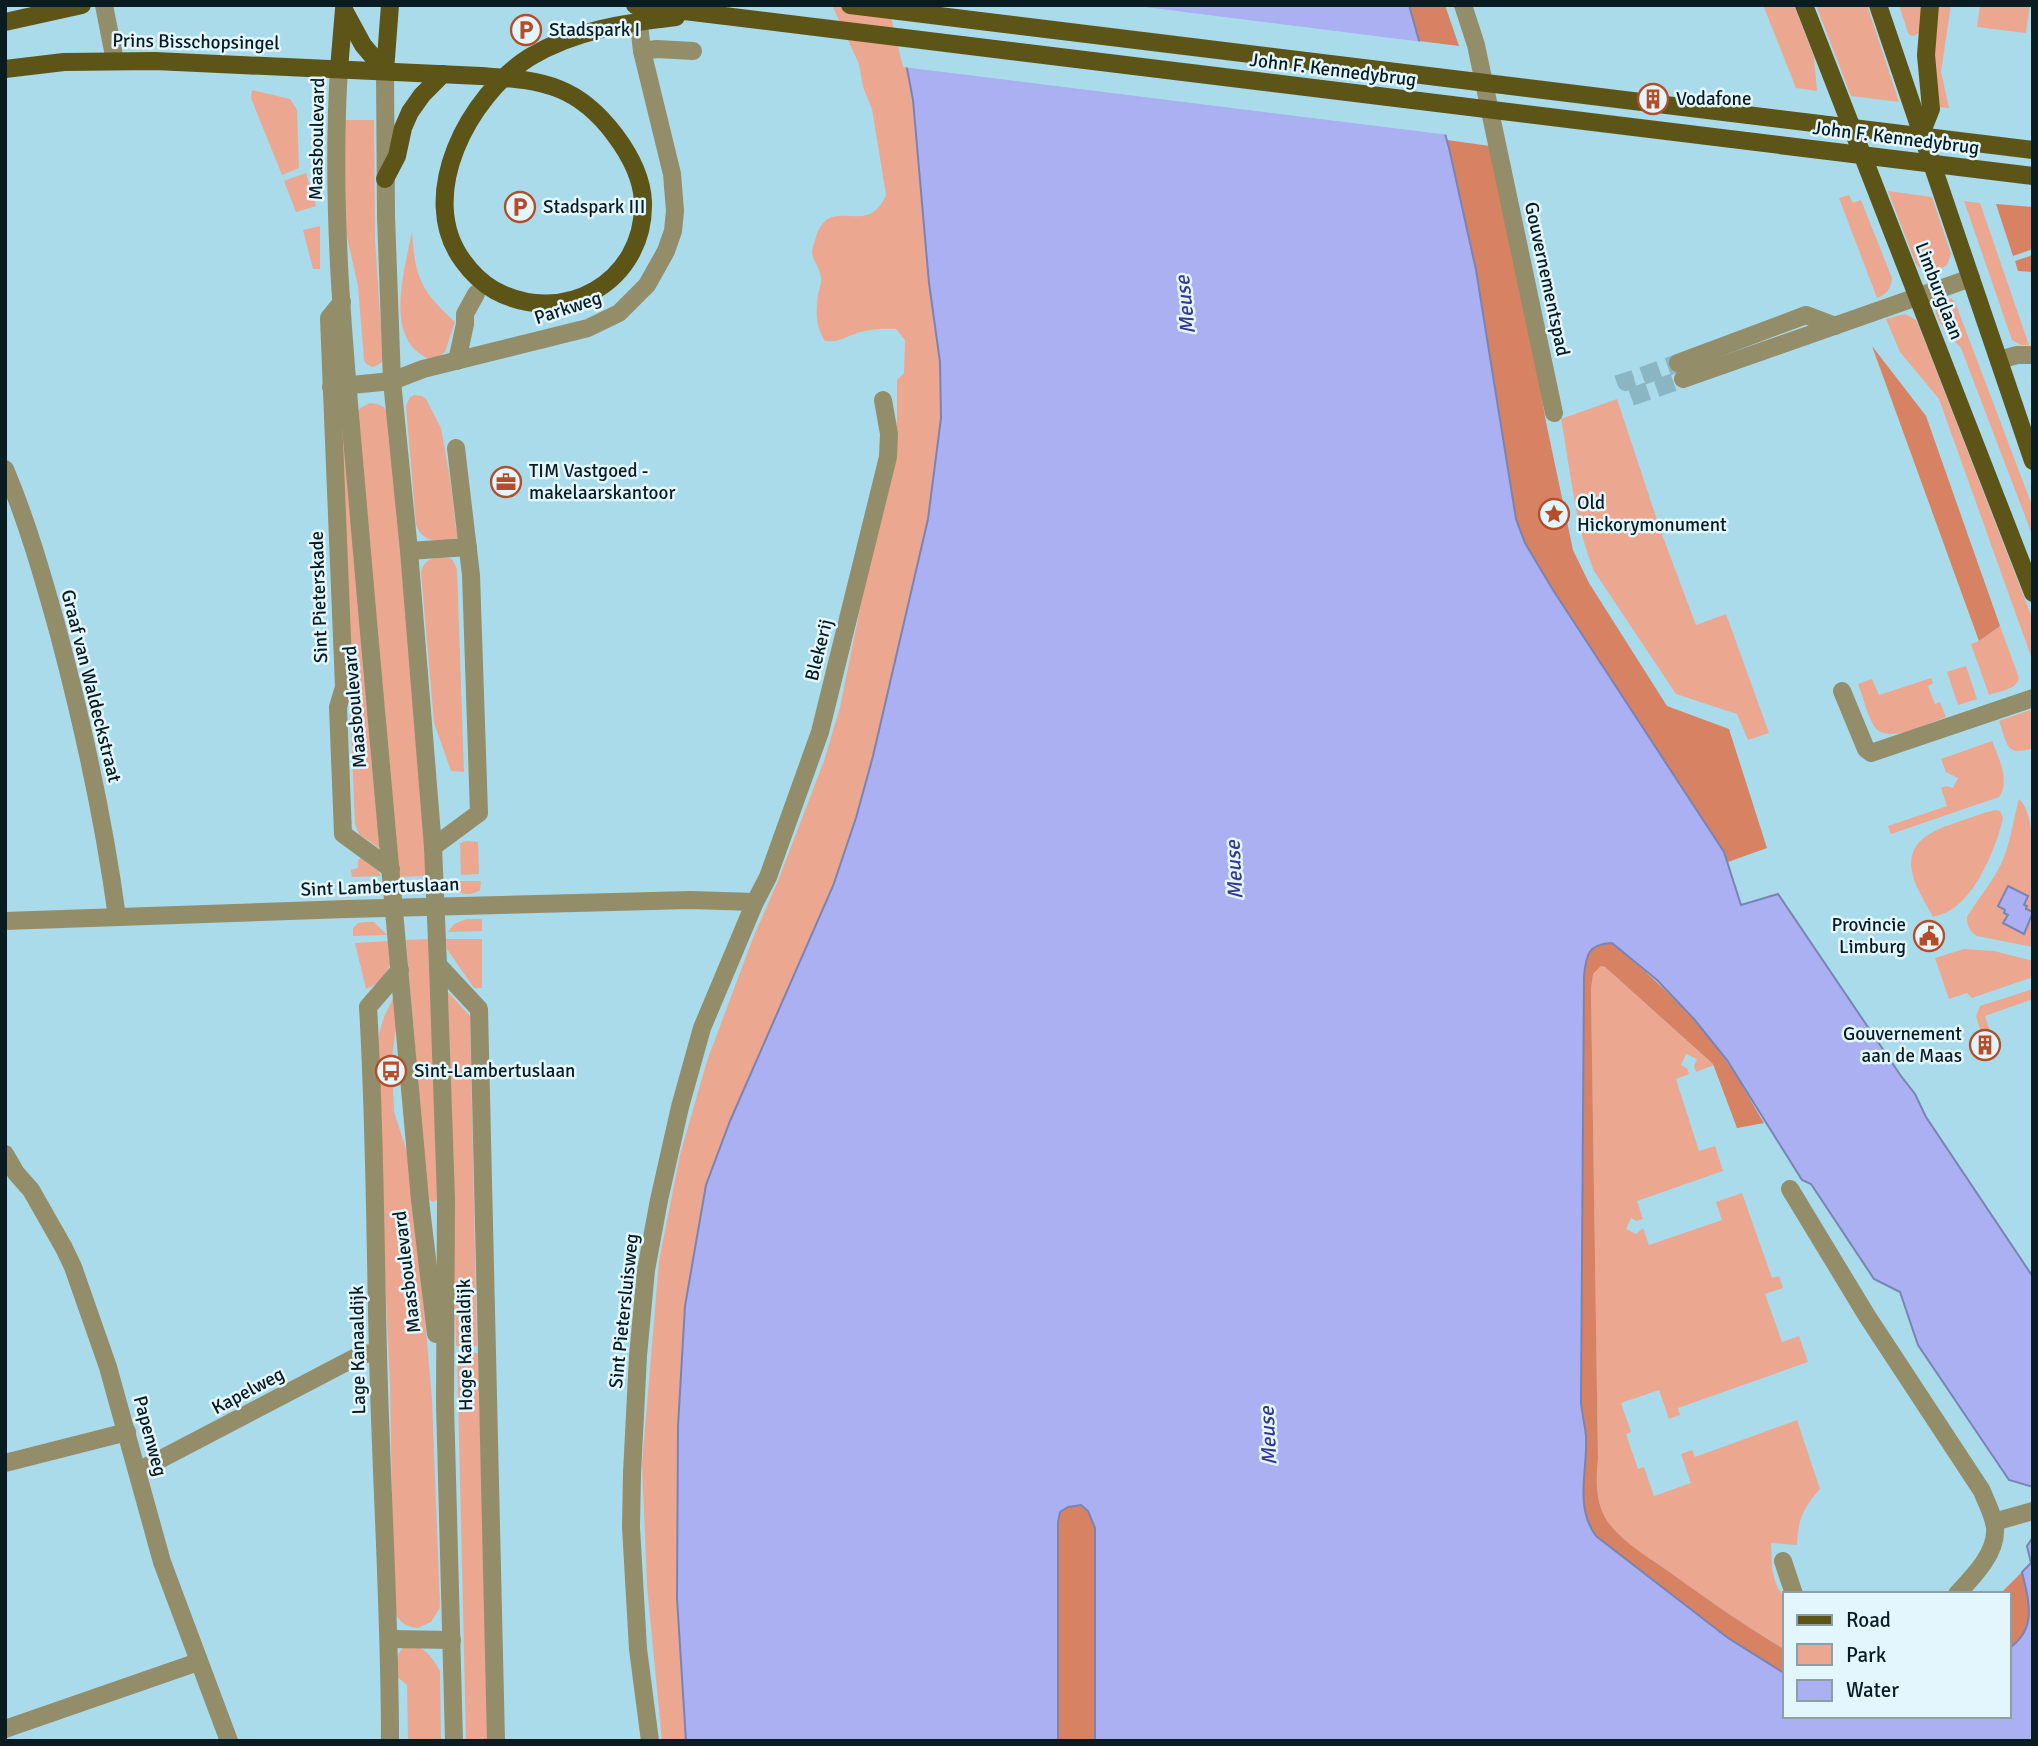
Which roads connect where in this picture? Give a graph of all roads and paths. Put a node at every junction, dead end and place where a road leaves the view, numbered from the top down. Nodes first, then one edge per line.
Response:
1 (82, 5) edge
2 (104, 5) edge
3 (390, 5) edge
4 (635, 5) edge
5 (642, 5) edge
6 (850, 5) edge
7 (1463, 5) edge
8 (1804, 5) edge
9 (1878, 5) edge
10 (1930, 5) edge
11 (344, 8) edge
12 (708, 14) junction
13 (5, 22) edge
14 (642, 51) junction
15 (693, 51) dead end
16 (115, 61) junction
17 (5, 69) edge
18 (339, 69) junction
19 (385, 71) junction
20 (443, 74) junction
21 (1922, 134) junction
22 (2031, 150) edge
23 (2030, 175) edge
24 (385, 179) junction
25 (1970, 278) junction
26 (485, 295) junction
27 (1918, 296) junction
28 (342, 302) joint
29 (2033, 355) edge
30 (457, 360) junction
31 (1999, 360) junction
32 (1680, 371) tunnel mouth
33 (392, 381) junction
34 (339, 386) junction
35 (883, 400) dead end
36 (1553, 413) dead end
37 (456, 447) dead end
38 (2033, 461) edge
39 (5, 469) edge
40 (468, 547) junction
41 (409, 551) junction
42 (2033, 593) edge
43 (1842, 691) dead end
44 (2033, 698) edge
45 (433, 847) junction
46 (391, 869) junction
47 (755, 902) junction
48 (436, 907) junction
49 (394, 908) junction
50 (117, 917) junction
51 (5, 920) edge
52 (438, 965) junction
53 (400, 970) junction
54 (5, 1154) edge
55 (1790, 1189) dead end
56 (378, 1352) junction
57 (445, 1403) junction
58 (127, 1432) junction
59 (5, 1463) edge
60 (138, 1471) junction
61 (2025, 1513) edge
62 (1994, 1522) junction
63 (1783, 1562) dead end
64 (1793, 1592) edge
65 (1959, 1592) edge
66 (390, 1639) junction
67 (452, 1640) junction
68 (198, 1662) junction
69 (5, 1729) edge
70 (229, 1741) edge
71 (390, 1741) edge
72 (454, 1741) edge
73 (495, 1741) edge
74 (650, 1741) edge

1 - 13 main road
2 - 16 street
3 - 19 main road, Maasboulevard
4 - 12 main road, John F. Kennedybrug
5 - 14 street, Parkweg
6 - 22 main road, John F. Kennedybrug
7 - 36 street, Gouvernementspad
8 - 27 main road, Limburglaan
9 - 21 main road, Limburglaan
10 - 21 main road
11 - 18 main road, Maasboulevard
11 - 19 main road
12 - 23 main road, John F. Kennedybrug
12 - 26 main road
14 - 15 street
14 - 30 street, Parkweg
16 - 17 main road, Prins Bisschopsingel
16 - 18 main road, Prins Bisschopsingel
18 - 19 main road, Prins Bisschopsingel
18 - 28 street, Maasboulevard
19 - 20 main road, Prins Bisschopsingel
19 - 24 street, Maasboulevard
20 - 24 main road
20 - 26 main road, Prins Bisschopsingel
21 - 25 main road, Limburglaan
24 - 33 street, Maasboulevard
25 - 27 street
25 - 31 main road, Limburglaan
26 - 30 street
27 - 32 street
27 - 42 main road, Limburglaan
28 - 34 street, Sint Pieterskade
29 - 31 street
30 - 33 street, Parkweg
31 - 38 main road, Limburglaan
33 - 34 street, Parkweg
33 - 41 street, Maasboulevard
34 - 46 street, Maasboulevard
34 - 46 street, Sint Pieterskade
35 - 47 street, Blekerij
37 - 40 street
39 - 50 street, Graaf van Waldeckstraat
40 - 41 street
40 - 45 street
41 - 45 street, Maasboulevard
43 - 44 street
45 - 48 street, Maasboulevard
46 - 49 street, Maasboulevard
47 - 48 street, Sint Lambertuslaan
47 - 74 street, Sint Pietersluisweg
48 - 49 street, Sint Lambertuslaan
48 - 52 street, Maasboulevard
49 - 50 street, Sint Lambertuslaan
49 - 53 street, Maasboulevard
50 - 51 street, Sint Lambertuslaan
52 - 57 street, Maasboulevard
52 - 73 street, Hoge Kanaaldijk
53 - 56 street, Lage Kanaaldijk
53 - 57 street, Maasboulevard
54 - 58 street, Papenweg
55 - 62 street
56 - 60 street, Kapelweg
56 - 66 street, Lage Kanaaldijk
57 - 67 street, Maasboulevard
58 - 59 street
58 - 60 street, Papenweg
60 - 68 street, Papenweg
61 - 62 street
62 - 65 street
63 - 64 street
66 - 67 street
66 - 71 street, Lage Kanaaldijk
67 - 72 street, Maasboulevard
68 - 69 street
68 - 70 street, Papenweg

